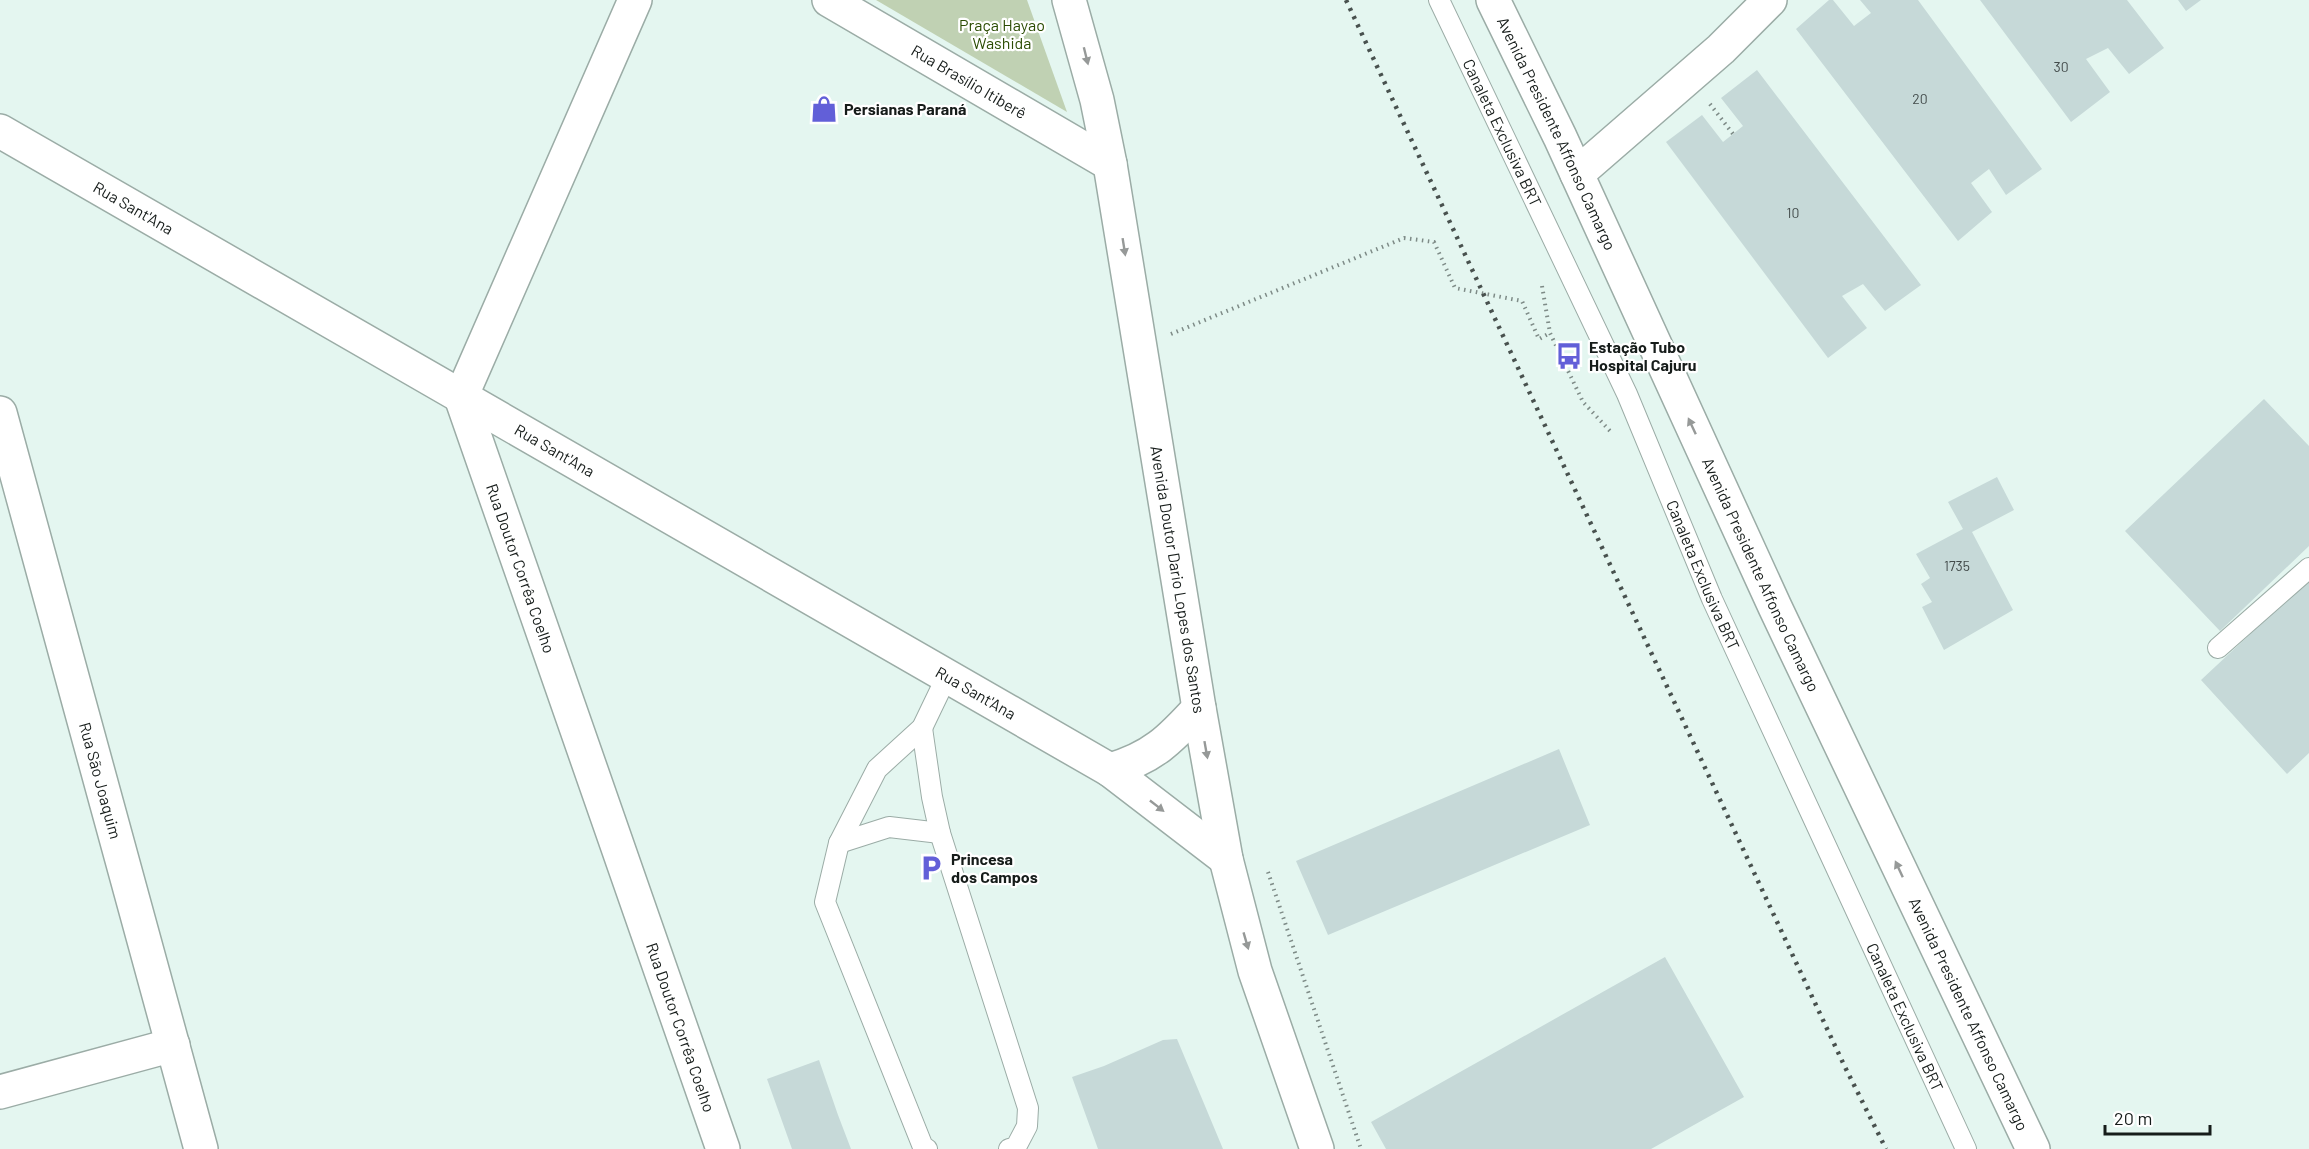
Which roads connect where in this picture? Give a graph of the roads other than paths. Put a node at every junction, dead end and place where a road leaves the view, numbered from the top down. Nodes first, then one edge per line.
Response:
1 (635, 0) edge
2 (828, 0) edge
3 (1069, 0) edge
4 (1439, 0) edge
5 (1493, 0) edge
6 (1770, 0) edge
7 (0, 131) edge
8 (1110, 164) junction
9 (1577, 174) junction
10 (462, 397) junction
11 (0, 413) edge
12 (2309, 568) edge
13 (2218, 648) dead end
14 (947, 676) junction
15 (1199, 708) junction
16 (922, 728) junction
17 (1110, 770) junction
18 (940, 833) junction
19 (838, 843) junction
20 (1226, 859) junction
21 (173, 1045) junction
22 (0, 1092) edge
23 (201, 1149) edge
24 (723, 1149) edge
25 (927, 1149) edge
26 (1009, 1149) edge
27 (1317, 1149) edge
28 (1966, 1149) edge
29 (2032, 1149) edge

1 - 10 street
2 - 8 street, Rua Brasílio Itiberê
3 -> 8 street, Avenida Doutor Dario Lopes dos Santos
4 - 28 lane, Canaleta Exclusiva BRT
5 - 9 street, Avenida Presidente Affonso Camargo
6 - 9 street
7 - 10 street, Rua Sant'Ana
8 -> 15 street, Avenida Doutor Dario Lopes dos Santos
29 -> 9 street, Avenida Presidente Affonso Camargo
10 - 14 street, Rua Sant'Ana
10 - 24 street, Rua Doutor Corrêa Coelho
11 - 21 street, Rua São Joaquim
12 - 13 lane
14 - 16 lane
14 - 17 street, Rua Sant'Ana
15 - 17 street
15 -> 20 street, Avenida Doutor Dario Lopes dos Santos
16 - 18 lane
16 - 19 lane
17 -> 20 street, Rua Sant'Ana
18 - 19 lane
18 - 26 lane
19 - 25 lane
20 -> 27 street, Avenida Doutor Dario Lopes dos Santos
21 - 22 street
21 - 23 street, Rua São Joaquim

